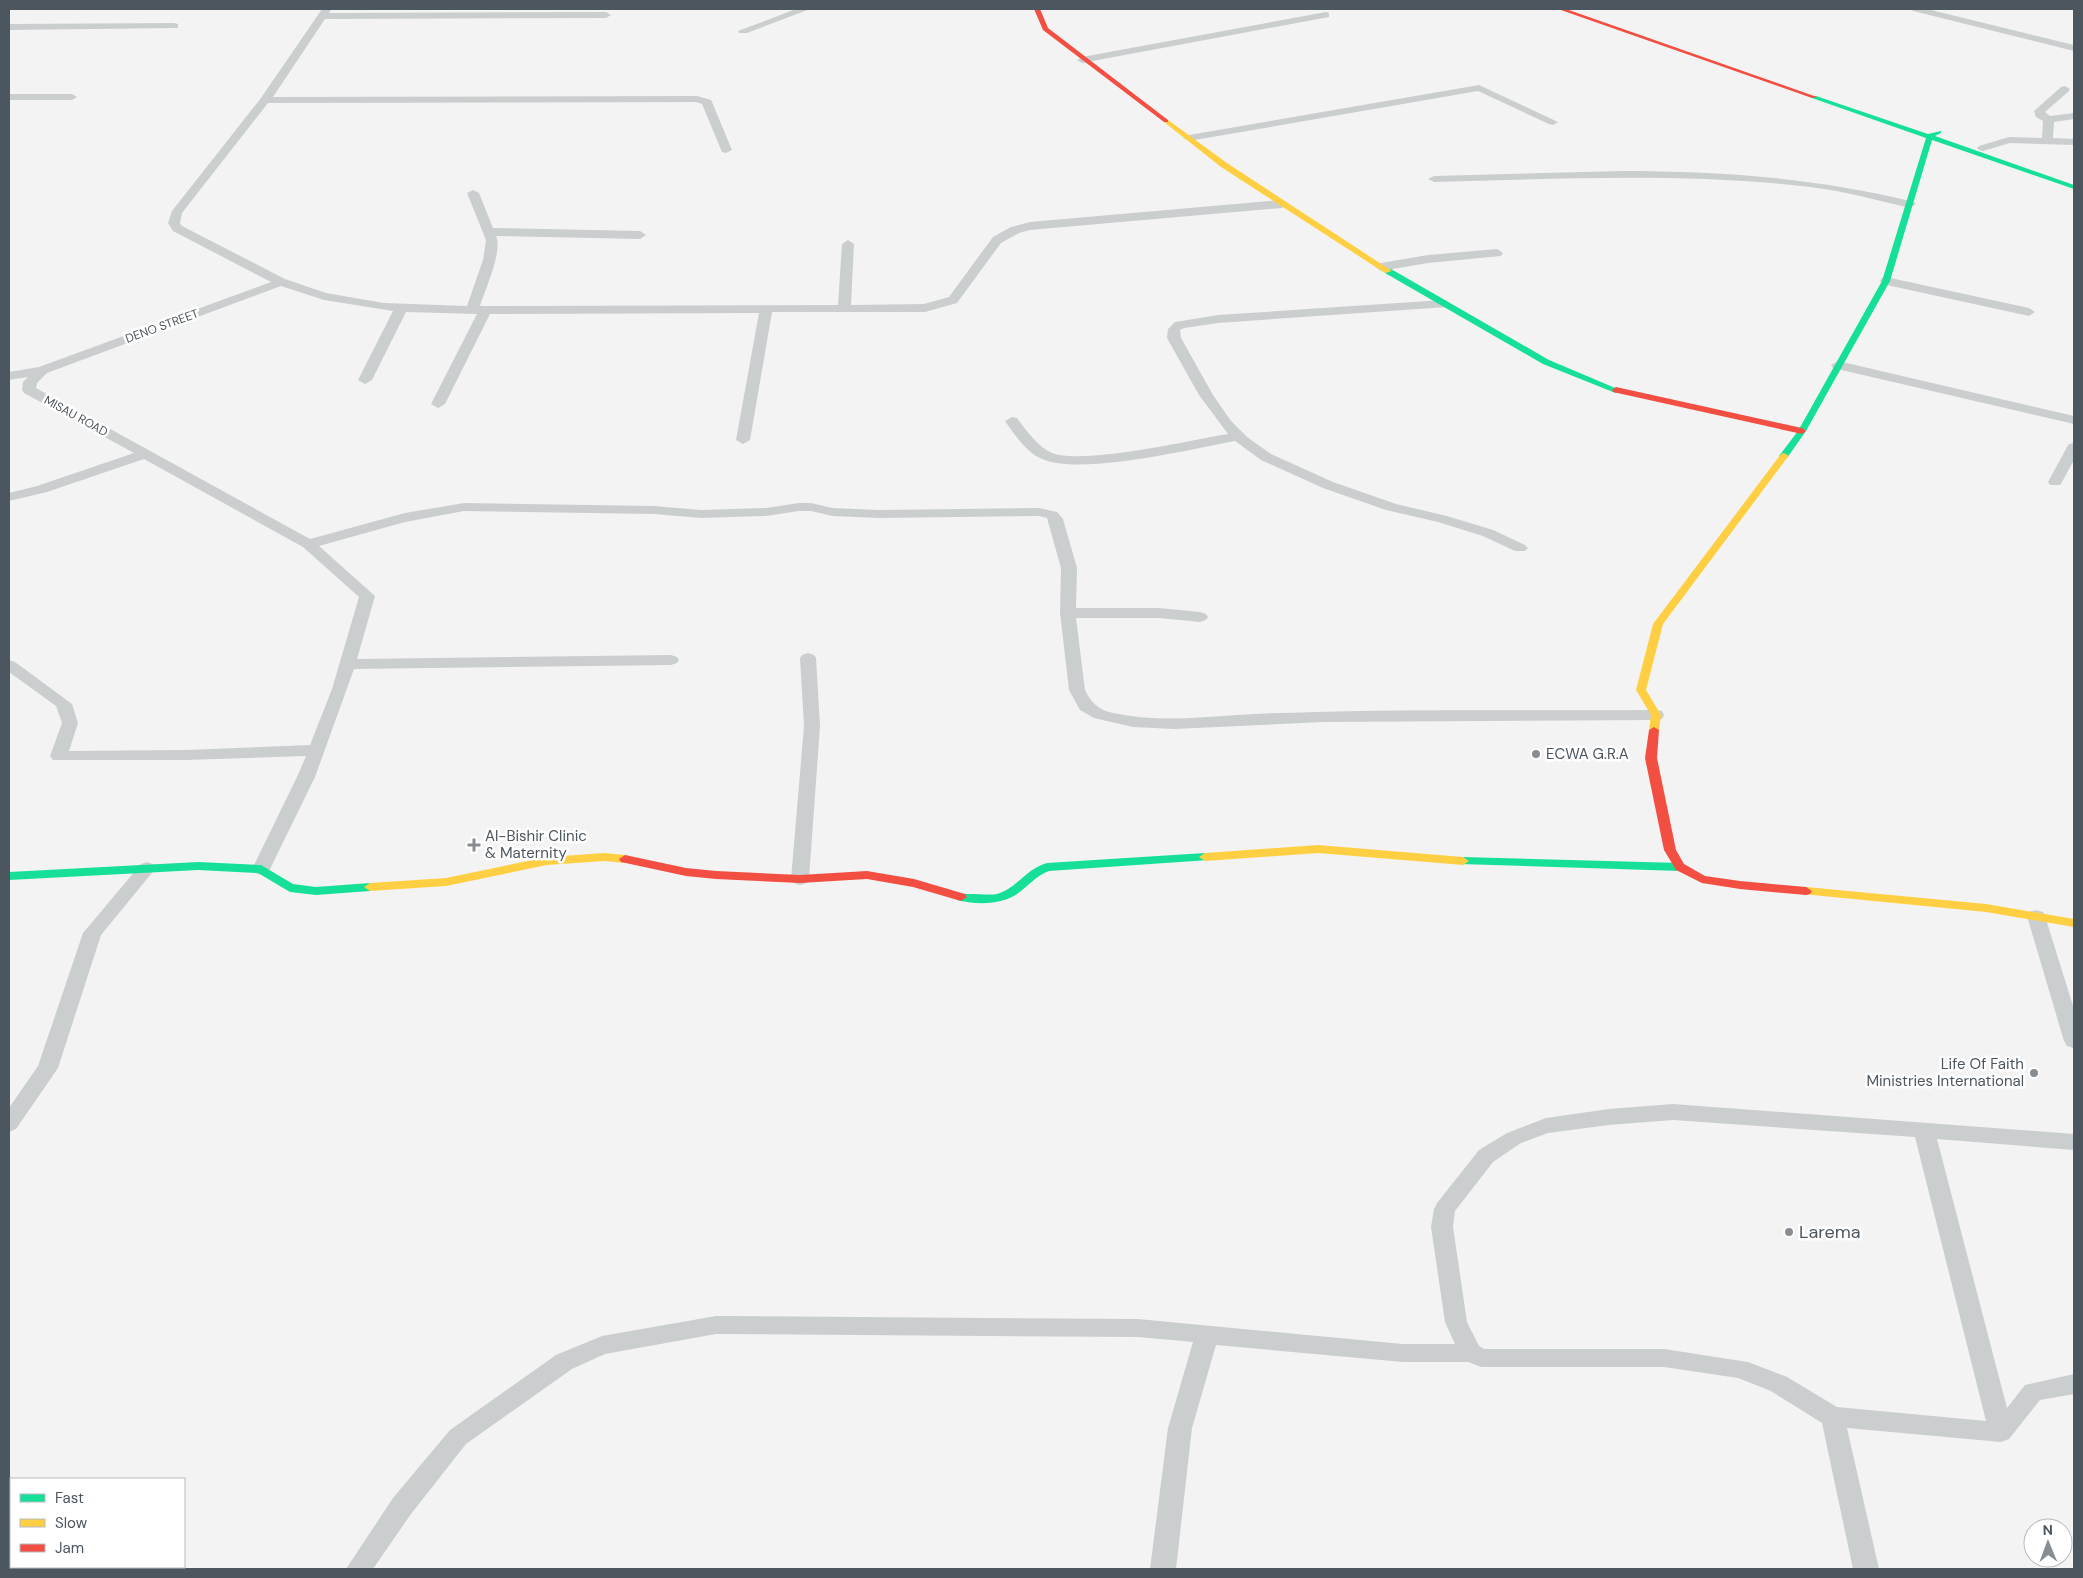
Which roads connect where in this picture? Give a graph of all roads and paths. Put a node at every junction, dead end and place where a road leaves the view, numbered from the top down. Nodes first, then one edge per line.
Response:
1 (805, 9) edge
2 (1037, 9) edge
3 (1561, 9) edge
4 (1579, 9) edge
5 (1916, 9) edge
6 (324, 12) edge
7 (606, 15) dead end
8 (1326, 15) dead end
9 (174, 26) dead end
10 (9, 27) edge
11 (743, 31) dead end
12 (2074, 48) edge
13 (1082, 60) junction
14 (2065, 89) dead end
15 (9, 97) edge
16 (72, 97) dead end
17 (265, 100) junction
18 (2074, 116) edge
19 (2049, 119) junction
20 (1553, 122) dead end
21 (1935, 134) junction
22 (1189, 138) junction
23 (2047, 141) junction
24 (2074, 142) edge
25 (1983, 148) junction
26 (726, 150) dead end
27 (1434, 179) dead end
28 (2074, 180) edge
29 (2074, 187) edge
30 (473, 193) dead end
31 (1282, 204) junction
32 (1910, 204) junction
33 (489, 232) junction
34 (640, 235) dead end
35 (848, 244) dead end
36 (1498, 253) dead end
37 (1381, 267) junction
38 (1886, 281) junction
39 (281, 282) junction
40 (1444, 304) junction
41 (402, 307) junction
42 (844, 309) junction
43 (478, 310) junction
44 (766, 310) junction
45 (2029, 312) dead end
46 (1838, 365) junction
47 (42, 370) junction
48 (9, 376) edge
49 (365, 380) dead end
50 (438, 404) dead end
51 (2074, 420) edge
52 (1012, 421) dead end
53 (1802, 431) junction
54 (1238, 436) junction
55 (743, 440) dead end
56 (2074, 446) edge
57 (146, 454) junction
58 (2055, 482) dead end
59 (9, 497) edge
60 (308, 544) junction
61 (1520, 548) dead end
62 (1068, 613) junction
63 (1200, 617) dead end
64 (808, 658) dead end
65 (672, 660) dead end
66 (348, 664) junction
67 (9, 665) edge
68 (1656, 715) junction
69 (316, 750) junction
70 (1680, 867) junction
71 (147, 868) junction
72 (261, 869) junction
73 (9, 876) edge
74 (800, 879) junction
75 (2036, 916) junction
76 (2074, 923) edge
77 (2074, 1041) edge
78 (9, 1124) edge
79 (1924, 1130) junction
80 (2074, 1142) edge
81 (1207, 1335) junction
82 (1471, 1353) junction
83 (2074, 1384) edge
84 (1833, 1417) junction
85 (2001, 1432) junction
86 (359, 1569) edge
87 (1163, 1569) edge
88 (1866, 1569) edge

1 - 11 street
2 - 13 street
3 - 21 street
4 - 21 street
5 - 12 street
6 - 7 street
6 - 17 street
8 - 13 street
9 - 10 street
13 - 22 street
14 - 19 street
15 - 16 street
17 - 26 street
17 - 39 street
18 - 19 street
19 - 23 street
20 - 22 street
21 - 25 street
21 - 29 street
21 - 32 street
22 - 31 street
23 - 24 street
23 - 25 street
25 - 28 street
27 - 32 street
30 - 33 street
31 - 37 street
31 - 42 street
32 - 38 street
33 - 34 street
33 - 43 street
35 - 42 street
36 - 37 street
37 - 40 street
38 - 45 street
38 - 46 street
39 - 41 street
39 - 47 street, DENO STREET
40 - 53 street
40 - 54 street
41 - 43 street
41 - 49 street
42 - 44 street
43 - 44 street
43 - 50 street
44 - 55 street
46 - 51 street
46 - 53 street
47 - 48 street, DENO STREET
47 - 57 street, MISAU ROAD
52 - 54 street
53 - 68 street
54 - 61 street
56 - 58 street
57 - 59 street
57 - 60 street
60 - 62 street
60 - 66 street
62 - 63 street
62 - 68 street
64 - 74 street
65 - 66 street
66 - 69 street
67 - 69 street
68 - 70 street
69 - 72 street
70 - 74 street
70 - 75 street
71 - 72 street
71 - 73 street
71 - 78 street
72 - 74 street
75 - 76 street
75 - 77 street
79 - 80 street
79 - 82 street
79 - 85 street
81 - 82 street
81 - 86 street
81 - 87 street
82 - 84 street
83 - 85 street
84 - 85 street
84 - 88 street

